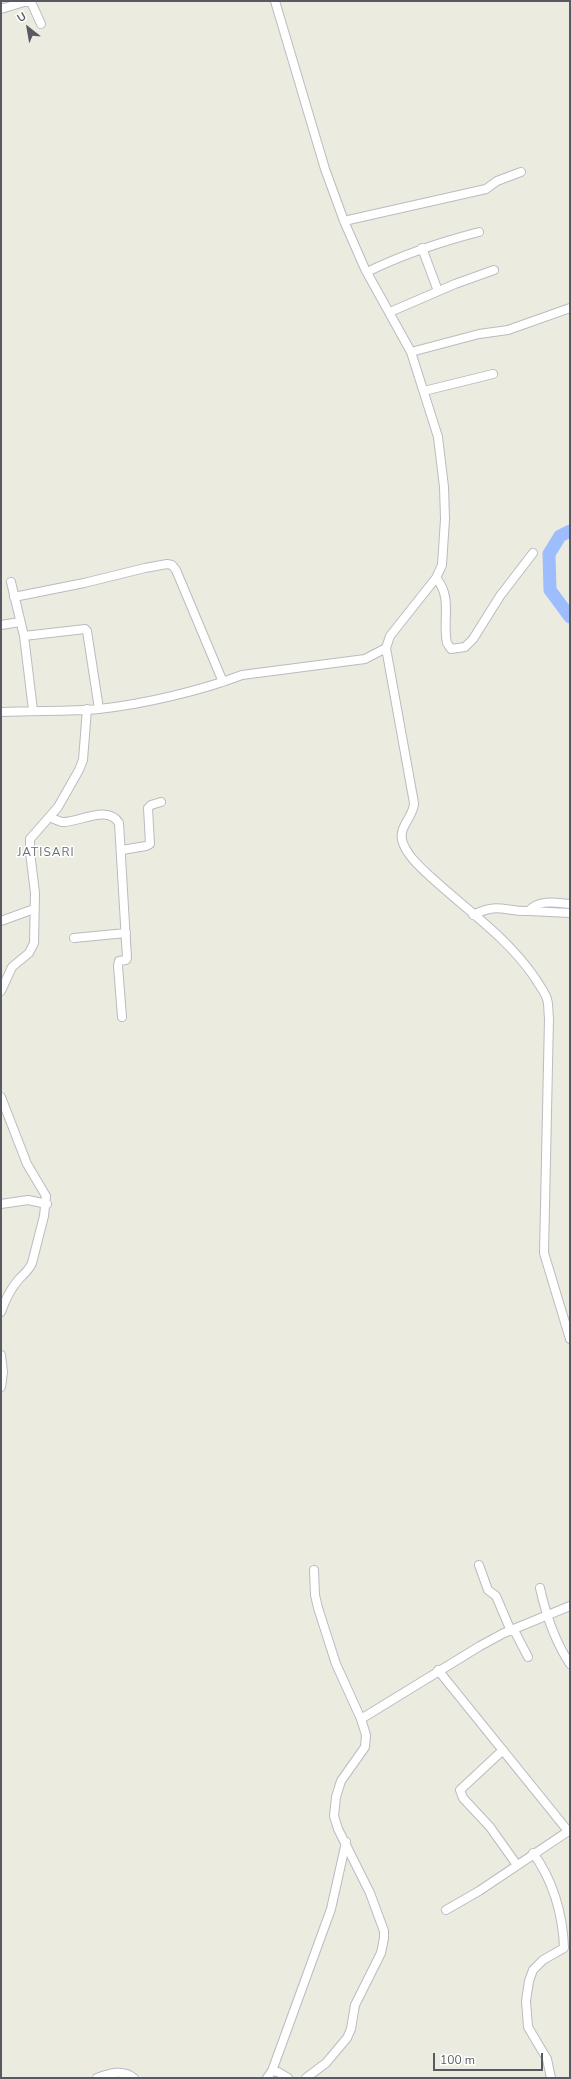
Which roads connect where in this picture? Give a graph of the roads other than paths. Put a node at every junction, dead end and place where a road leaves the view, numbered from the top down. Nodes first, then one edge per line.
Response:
1 (23, 1) edge
2 (275, 1) edge
3 (1, 9) edge
4 (41, 24) dead end
5 (521, 172) dead end
6 (344, 221) junction
7 (480, 232) dead end
8 (422, 248) junction
9 (494, 270) dead end
10 (367, 272) junction
11 (438, 291) junction
12 (570, 308) edge
13 (390, 312) junction
14 (411, 352) junction
15 (493, 374) dead end
16 (424, 391) junction
17 (533, 553) dead end
18 (436, 578) junction
19 (11, 582) dead end
20 (14, 596) junction
21 (20, 622) junction
22 (1, 625) edge
23 (24, 636) junction
24 (386, 648) junction
25 (223, 682) junction
26 (87, 709) junction
27 (99, 709) junction
28 (33, 710) junction
29 (1, 712) edge
30 (160, 802) dead end
31 (50, 817) junction
32 (122, 850) junction
33 (570, 904) edge
34 (34, 909) junction
35 (529, 911) junction
36 (570, 913) edge
37 (473, 915) junction
38 (1, 921) edge
39 (126, 933) junction
40 (74, 938) dead end
41 (1, 991) edge
42 (122, 1017) dead end
43 (2, 1101) edge
44 (1, 1204) edge
45 (46, 1204) junction
46 (1, 1312) edge
47 (570, 1339) edge
48 (1, 1356) edge
49 (1, 1387) edge
50 (479, 1564) dead end
51 (314, 1570) dead end
52 (540, 1588) dead end
53 (570, 1606) edge
54 (546, 1617) junction
55 (512, 1630) junction
56 (528, 1657) dead end
57 (570, 1664) edge
58 (438, 1670) junction
59 (361, 1719) junction
60 (503, 1750) junction
61 (569, 1831) edge
62 (346, 1842) junction
63 (533, 1853) junction
64 (517, 1865) junction
65 (446, 1910) dead end
66 (567, 1951) edge
67 (270, 2075) edge
68 (97, 2078) edge
69 (134, 2078) edge
70 (288, 2078) edge
71 (306, 2078) edge
72 (551, 2078) edge

1 - 3 street
1 - 4 street
2 - 6 street
5 - 6 street
6 - 10 street
7 - 8 street
8 - 10 street
8 - 11 street
9 - 11 street
10 - 13 street
11 - 13 street
12 - 14 street
13 - 14 street
14 - 16 street
15 - 16 street
16 - 18 street
17 - 18 street
18 - 24 street
19 - 20 street
20 - 21 street
20 - 25 street
21 - 22 street
21 - 23 street
23 - 27 street
23 - 28 street
24 - 25 street
24 - 37 street
25 - 27 street
26 - 27 street
26 - 28 street
26 - 31 street
28 - 29 street
30 - 32 street
31 - 32 street
31 - 34 street
32 - 39 street
33 - 35 street
34 - 38 street
34 - 41 street
35 - 36 street
35 - 37 street
37 - 47 street
39 - 40 street
39 - 42 street
43 - 45 street
44 - 45 street
45 - 46 street
48 - 49 street
50 - 55 street
51 - 59 street
52 - 54 street
53 - 54 street
54 - 55 street
54 - 57 street
55 - 56 street
55 - 58 street
58 - 59 street
58 - 60 street
59 - 62 street
60 - 61 street
60 - 64 street
61 - 63 street
62 - 67 street
62 - 71 street
63 - 64 street
63 - 66 street
64 - 65 street
66 - 72 street
67 - 70 street
68 - 69 street

